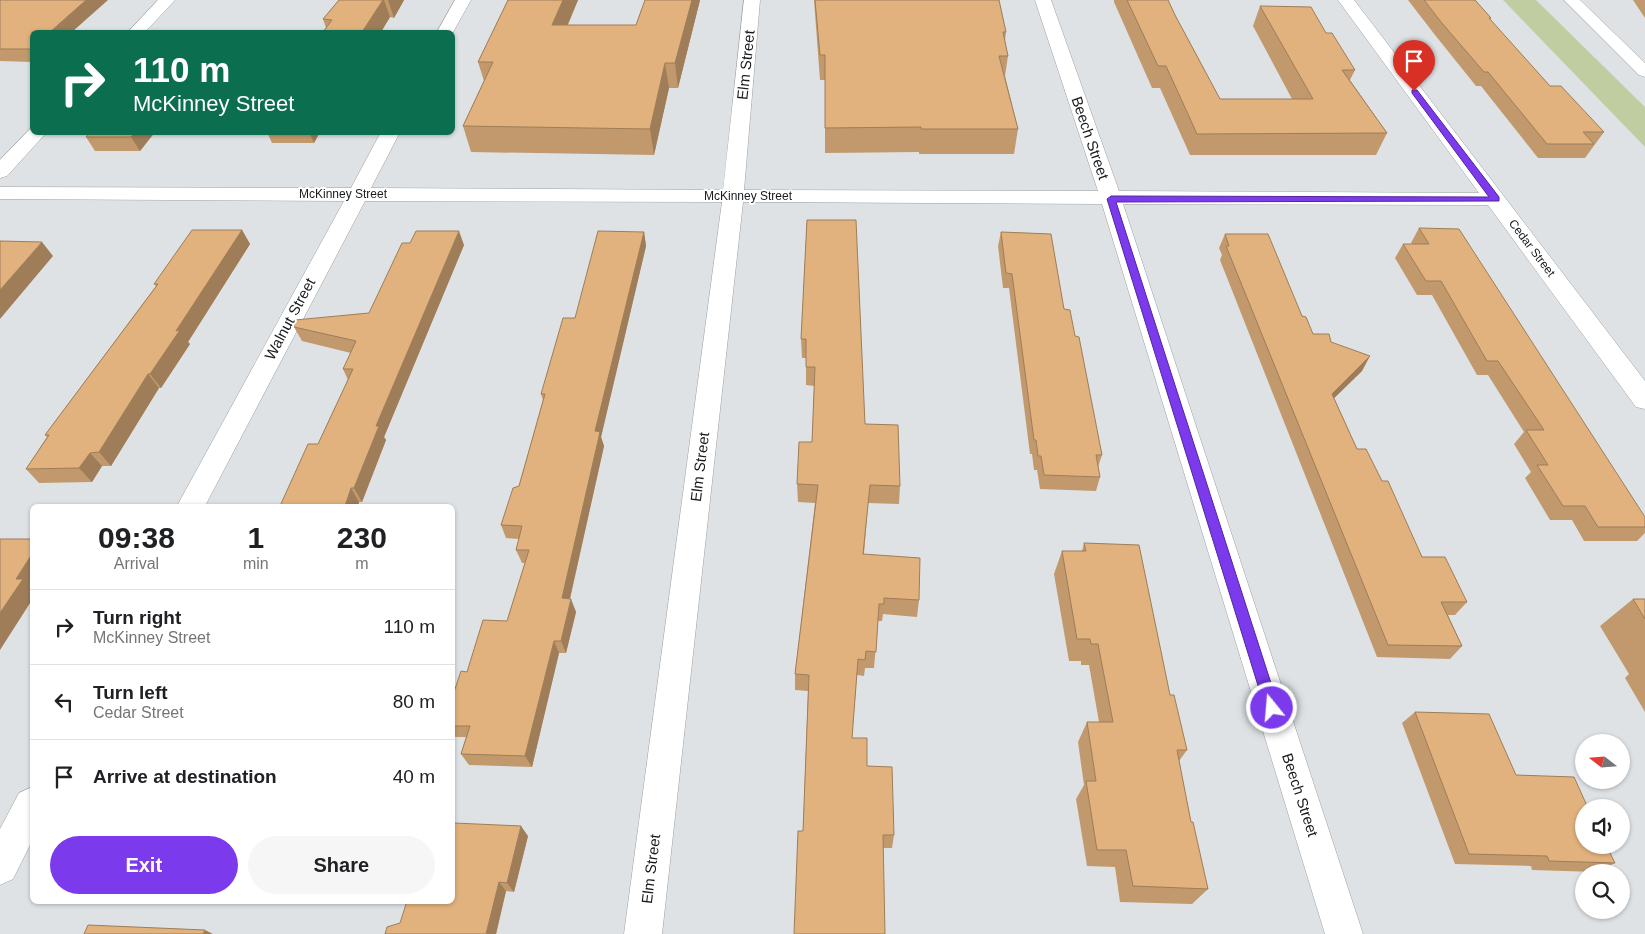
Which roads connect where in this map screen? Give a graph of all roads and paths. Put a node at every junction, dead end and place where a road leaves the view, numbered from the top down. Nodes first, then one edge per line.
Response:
1 (167, 0) edge
2 (463, 0) edge
3 (752, 0) edge
4 (1044, 0) edge
5 (1346, 0) edge
6 (1571, 0) edge
7 (138, 30) edge
8 (446, 30) edge
9 (1645, 72) edge
10 (35, 135) edge
11 (389, 135) edge
12 (0, 172) edge
13 (0, 194) edge
14 (357, 194) junction
15 (734, 196) junction
16 (1111, 199) junction
17 (1496, 199) junction
18 (1645, 400) edge
19 (192, 504) edge
20 (30, 809) edge
21 (0, 866) edge
22 (643, 934) edge
23 (1344, 934) edge

1 - 7 street
2 - 8 street
3 - 15 street, Elm Street
4 - 16 street, Beech Street
5 - 17 street, Cedar Street
6 - 9 lane
10 - 12 street
11 - 14 street, Walnut Street
13 - 14 street, McKinney Street
14 - 15 street, McKinney Street
14 - 19 street, Walnut Street
15 - 16 street, McKinney Street
15 - 22 street, Elm Street
16 - 17 street, McKinney Street
16 - 23 street, Beech Street
17 - 18 street, Cedar Street
20 - 21 street

